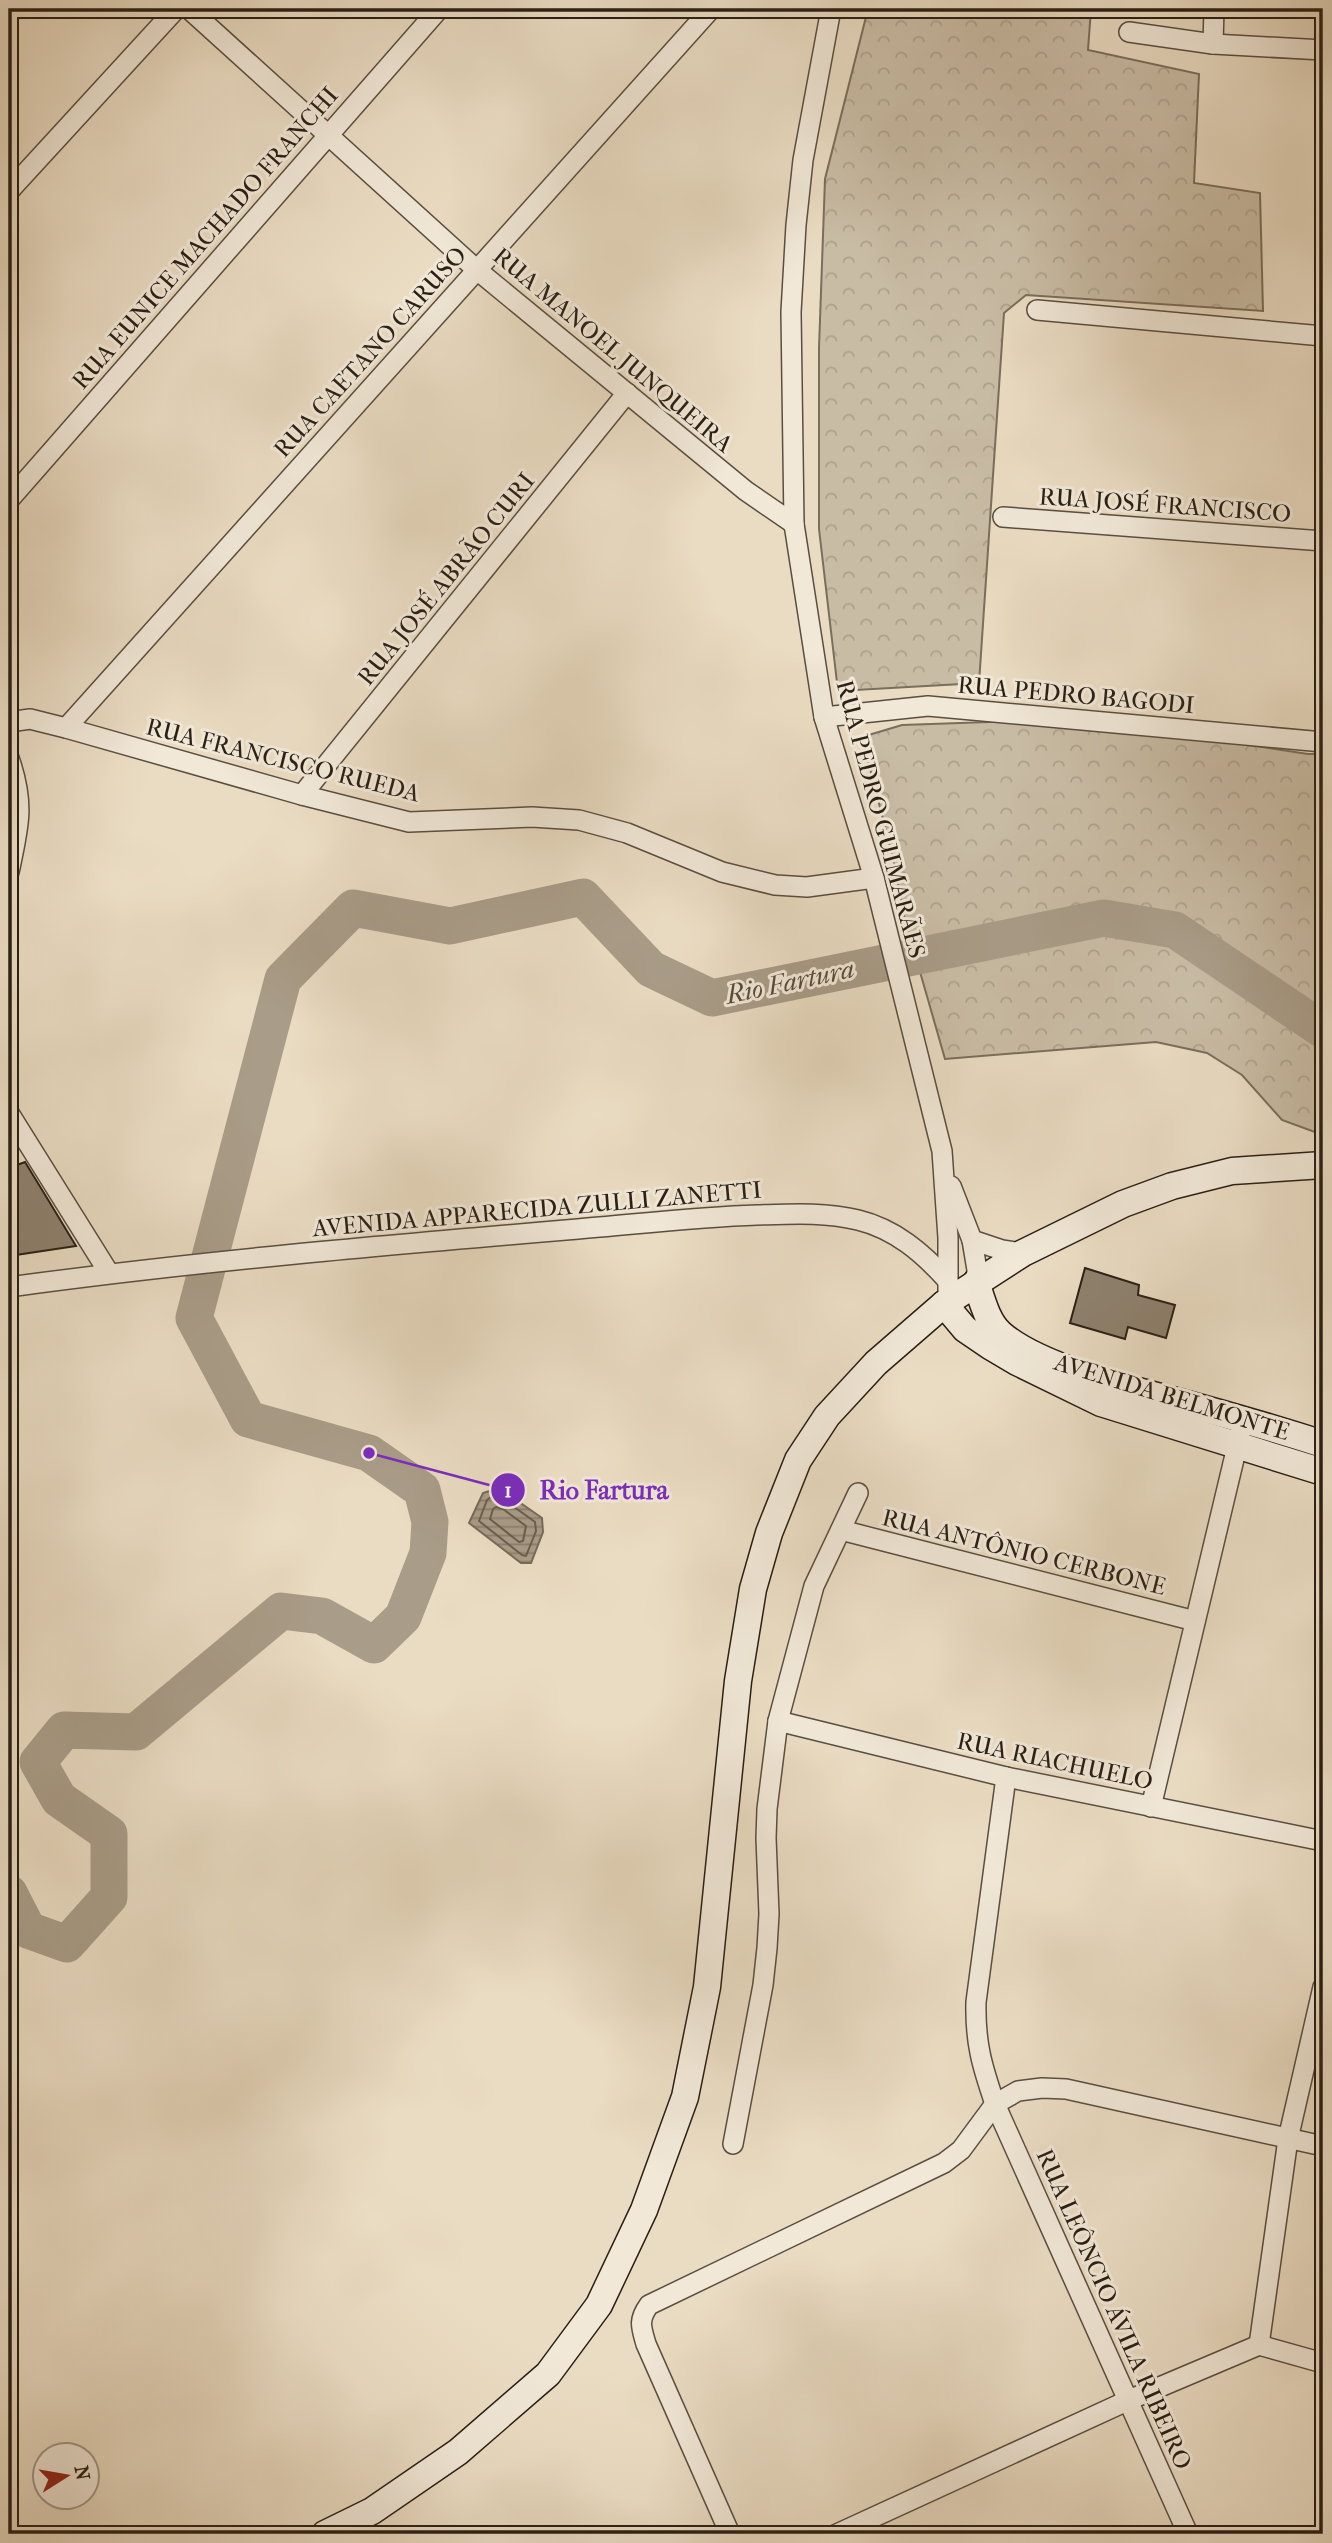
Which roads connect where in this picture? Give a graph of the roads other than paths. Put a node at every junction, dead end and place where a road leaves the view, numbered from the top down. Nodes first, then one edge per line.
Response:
1 (176, 9) edge
2 (189, 9) edge
3 (439, 9) edge
4 (711, 9) edge
5 (831, 9) edge
6 (1214, 9) edge
7 (1129, 32) dead end
8 (1213, 44) junction
9 (1323, 50) edge
10 (328, 135) junction
11 (9, 191) edge
12 (477, 270) junction
13 (1037, 310) dead end
14 (1323, 336) edge
15 (627, 393) junction
16 (9, 500) edge
17 (1003, 517) dead end
18 (794, 524) junction
19 (1323, 541) edge
20 (824, 717) junction
21 (9, 722) edge
22 (66, 728) junction
23 (1323, 742) edge
24 (9, 758) edge
25 (302, 794) junction
26 (9, 872) edge
27 (874, 878) junction
28 (9, 1113) edge
29 (942, 1151) junction
30 (1323, 1165) edge
31 (1087, 1221) junction
32 (972, 1240) junction
33 (912, 1246) junction
34 (1023, 1253) junction
35 (948, 1256) junction
36 (109, 1273) junction
37 (9, 1287) edge
38 (979, 1291) junction
39 (950, 1312) junction
40 (1242, 1419) junction
41 (1323, 1444) edge
42 (1239, 1446) junction
43 (1323, 1472) edge
44 (858, 1493) dead end
45 (841, 1530) junction
46 (1195, 1621) junction
47 (778, 1721) junction
48 (1006, 1777) junction
49 (1151, 1807) junction
50 (1323, 1841) edge
51 (1323, 1987) edge
52 (995, 2104) junction
53 (1288, 2139) junction
54 (733, 2144) dead end
55 (1323, 2146) edge
56 (1259, 2345) junction
57 (1323, 2363) edge
58 (1129, 2400) junction
59 (325, 2534) edge
60 (730, 2534) edge
61 (837, 2534) edge
62 (1188, 2534) edge

1 - 11 street
2 - 10 street, RUA MANOEL JUNQUEIRA
3 - 10 street, RUA EUNICE MACHADO FRANCHI
4 - 12 street, RUA CAETANO CARUSO
5 - 18 street, RUA PEDRO GUIMARÃES
6 - 8 street
7 - 8 street
8 - 9 street
10 - 12 street, RUA MANOEL JUNQUEIRA
10 - 16 street, RUA EUNICE MACHADO FRANCHI
12 - 15 street, RUA MANOEL JUNQUEIRA
12 - 22 street, RUA CAETANO CARUSO
13 - 14 street
15 - 18 street, RUA MANOEL JUNQUEIRA
15 - 25 street, RUA JOSÉ ABRÃO CURI
17 - 19 street, RUA JOSÉ FRANCISCO
18 - 20 street, RUA PEDRO GUIMARÃES
20 - 23 street, RUA PEDRO BAGODI
20 - 27 street, RUA PEDRO GUIMARÃES
21 - 22 street, RUA FRANCISCO RUEDA
22 - 25 street, RUA FRANCISCO RUEDA
24 - 26 street
25 - 27 street, RUA FRANCISCO RUEDA
27 - 29 street, RUA PEDRO GUIMARÃES
28 - 36 street
29 - 32 street
29 - 35 street, RUA PEDRO GUIMARÃES
30 - 31 main road
31 - 34 main road
31 - 38 main road
32 - 34 street
32 - 35 street
32 - 38 street
33 - 35 street
33 - 36 street, AVENIDA APPARECIDA ZULLI ZANETTI
33 - 39 street, AVENIDA APPARECIDA ZULLI ZANETTI
34 - 38 main road
35 - 39 street, RUA PEDRO GUIMARÃES
36 - 37 street, AVENIDA APPARECIDA ZULLI ZANETTI
38 - 39 main road
38 - 40 main road, AVENIDA BELMONTE
39 - 42 main road, AVENIDA BELMONTE
39 - 59 main road
40 - 41 main road, AVENIDA BELMONTE
40 - 42 street
42 - 43 main road, AVENIDA BELMONTE
42 - 46 street
44 - 45 street
45 - 46 street, RUA ANTÔNIO CERBONE
45 - 47 street
46 - 49 street
47 - 48 street, RUA RIACHUELO
47 - 54 street
48 - 49 street, RUA RIACHUELO
48 - 52 street, RUA LEÔNCIO ÁVILA RIBEIRO
49 - 50 street, RUA RIACHUELO
51 - 53 street
52 - 53 street
52 - 58 street, RUA LEÔNCIO ÁVILA RIBEIRO
52 - 60 street
53 - 55 street
53 - 56 street
56 - 57 street
56 - 58 street
58 - 61 street
58 - 62 street, RUA LEÔNCIO ÁVILA RIBEIRO

